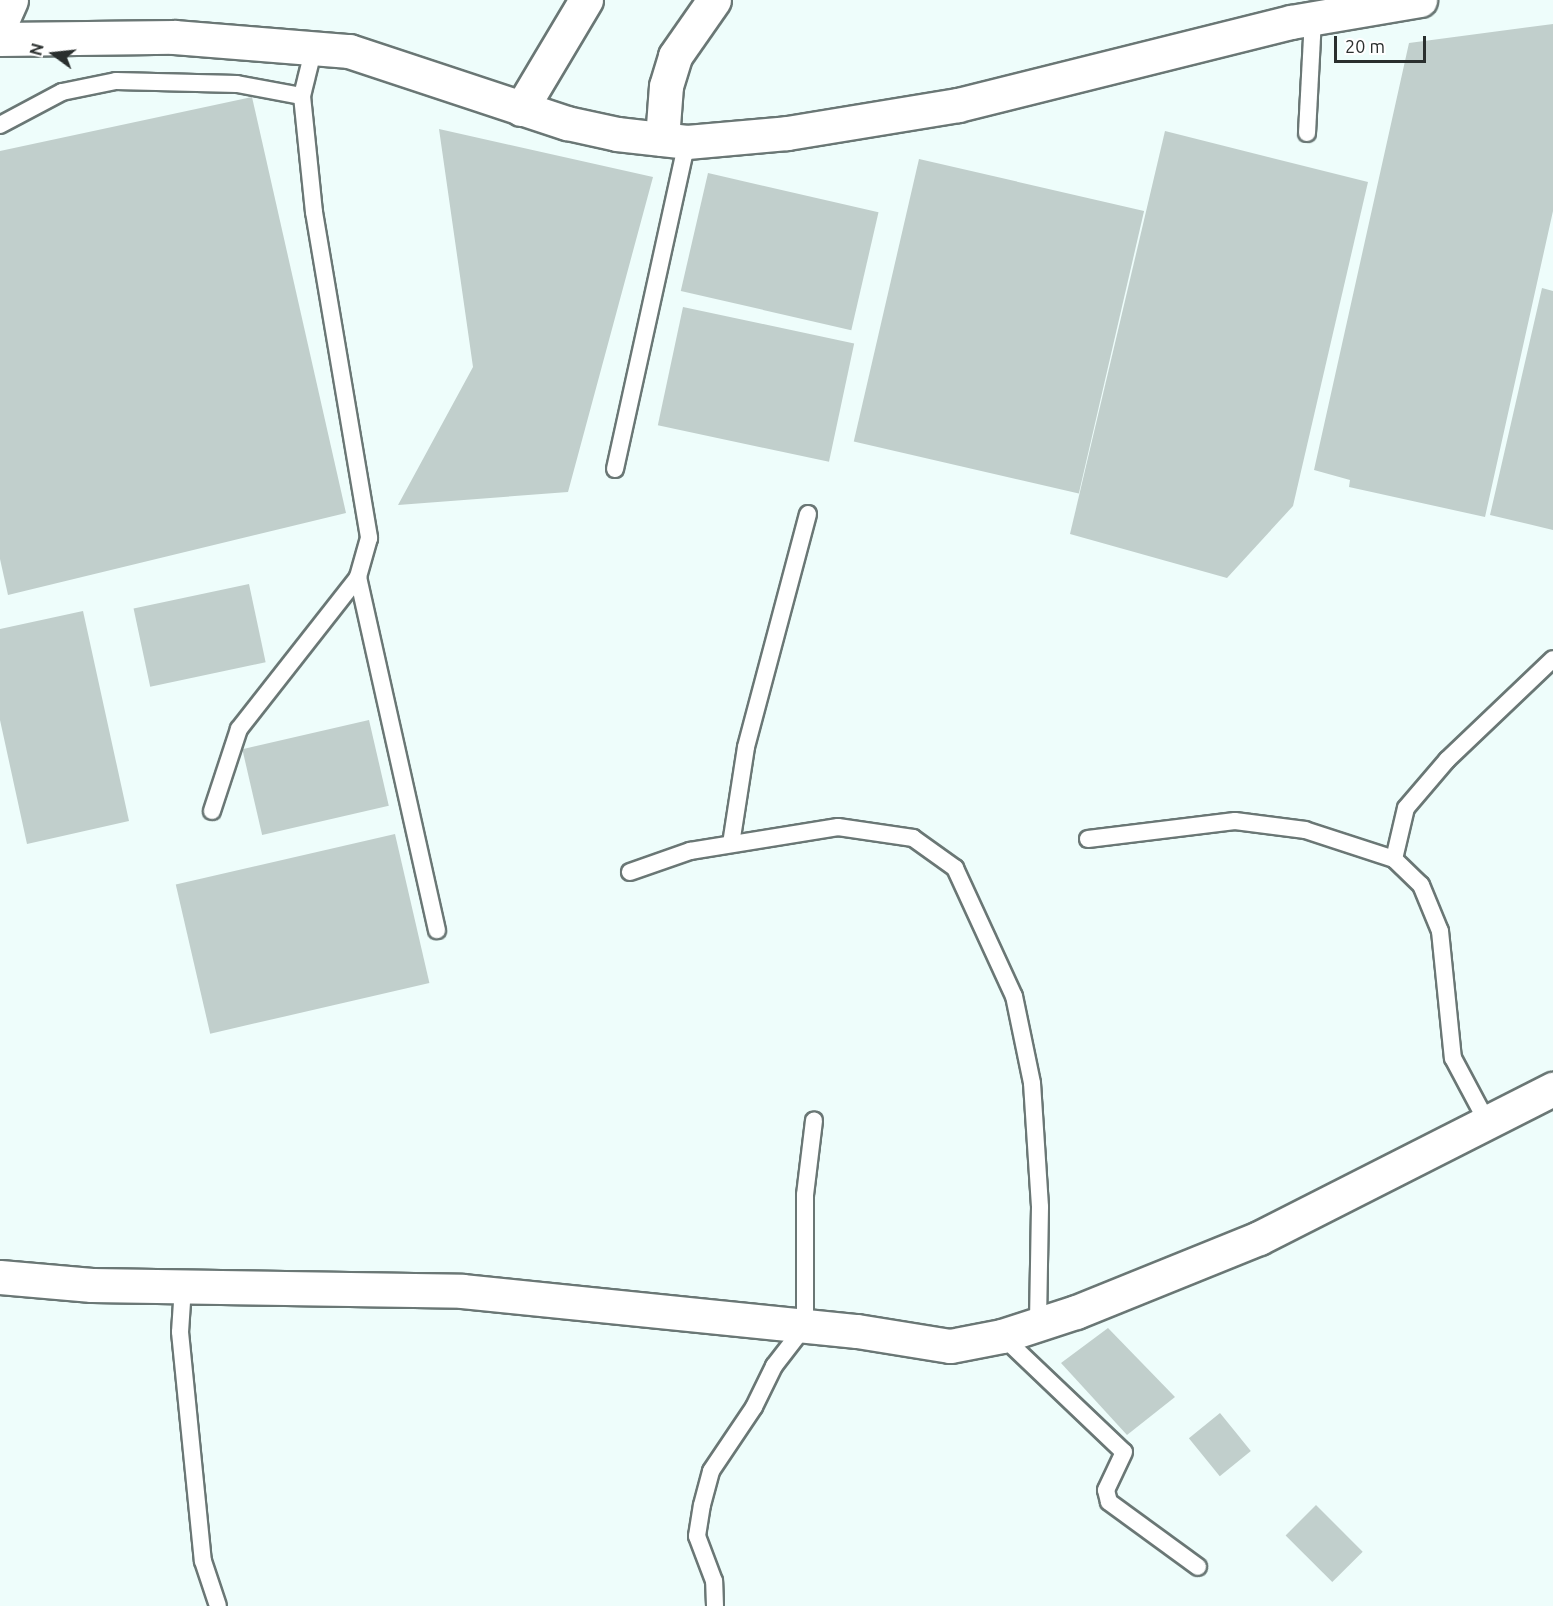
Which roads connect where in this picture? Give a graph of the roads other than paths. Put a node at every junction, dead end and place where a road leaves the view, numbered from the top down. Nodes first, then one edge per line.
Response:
1 (11, 0) edge
2 (586, 0) edge
3 (714, 0) edge
4 (1406, 1) edge
5 (1313, 18) junction
6 (0, 25) edge
7 (0, 39) edge
8 (314, 48) junction
9 (302, 96) junction
10 (521, 108) junction
11 (0, 125) edge
12 (1307, 133) dead end
13 (674, 140) junction
14 (615, 469) dead end
15 (808, 514) dead end
16 (358, 578) junction
17 (1553, 658) edge
18 (212, 811) dead end
19 (1088, 839) dead end
20 (731, 844) junction
21 (1394, 859) junction
22 (630, 872) dead end
23 (437, 930) dead end
24 (1553, 1089) edge
25 (1486, 1120) junction
26 (814, 1121) dead end
27 (0, 1277) edge
28 (183, 1287) junction
29 (1038, 1324) junction
30 (805, 1326) junction
31 (1002, 1336) junction
32 (1198, 1567) dead end
33 (218, 1606) edge
34 (715, 1606) edge

1 - 6 street
2 - 10 street
3 - 13 street
4 - 5 street
5 - 12 lane
5 - 13 street
7 - 8 street
8 - 9 lane
8 - 10 street
9 - 11 lane
9 - 16 lane
10 - 13 street
13 - 14 lane
15 - 20 lane
16 - 18 lane
16 - 23 lane
17 - 21 lane
19 - 21 lane
20 - 22 lane
20 - 29 lane
21 - 25 lane
24 - 25 street
25 - 29 street
26 - 30 lane
27 - 28 street
28 - 30 street
28 - 33 lane
29 - 31 street
30 - 31 street
30 - 34 lane
31 - 32 lane

